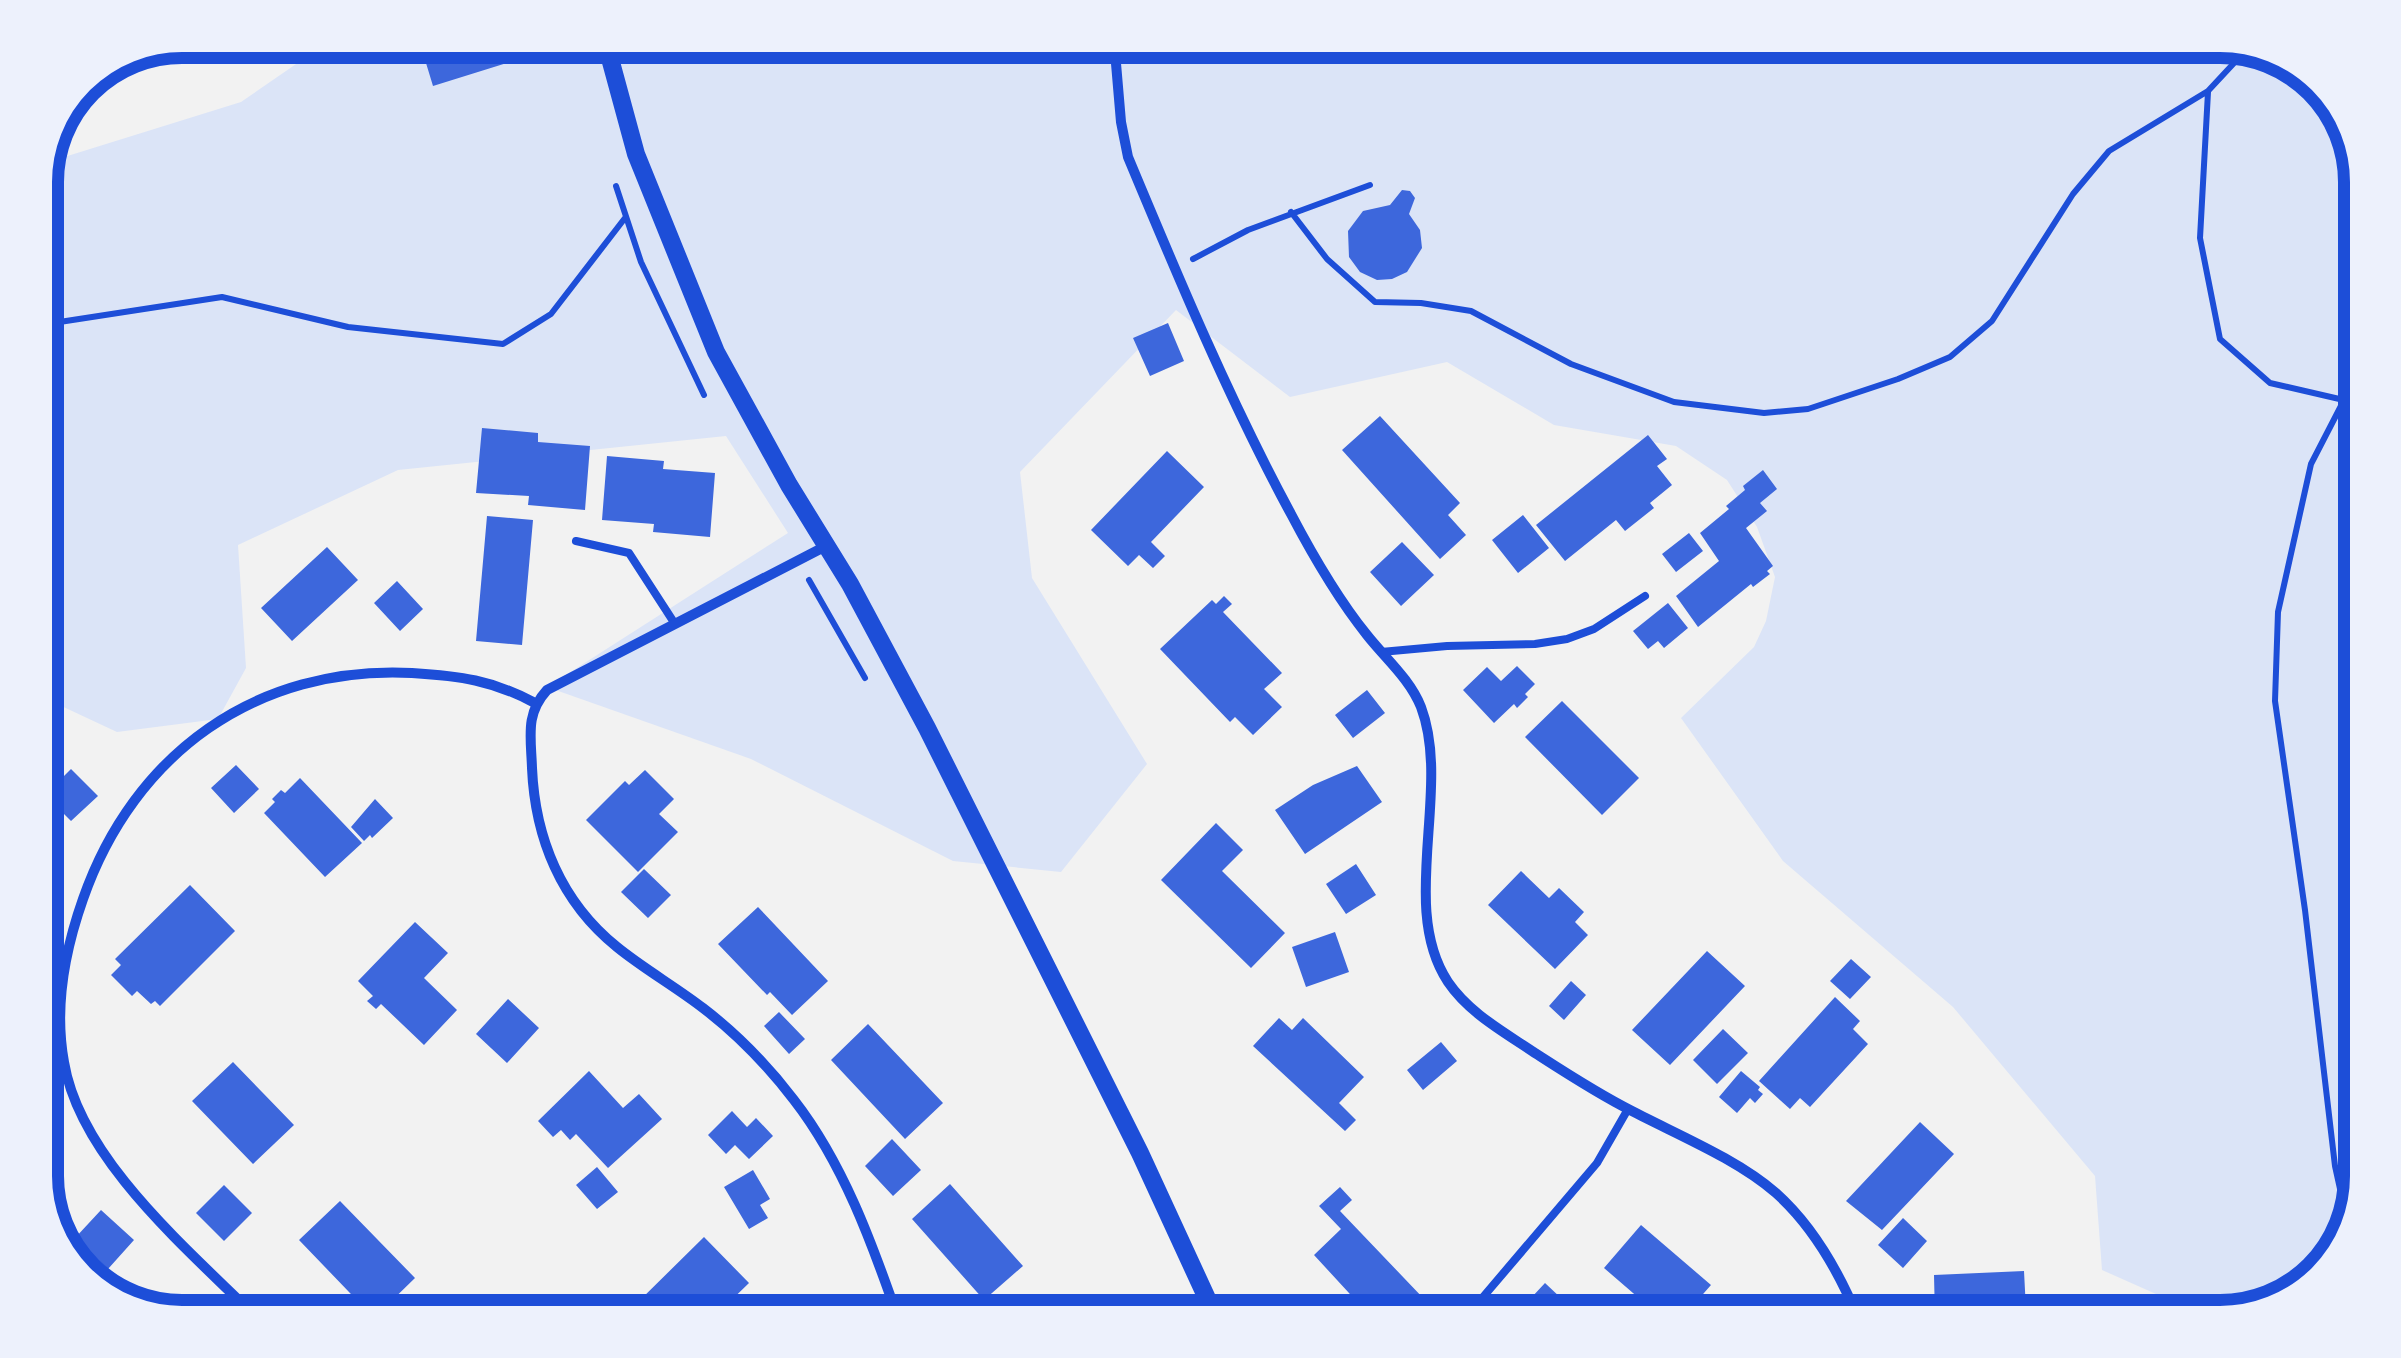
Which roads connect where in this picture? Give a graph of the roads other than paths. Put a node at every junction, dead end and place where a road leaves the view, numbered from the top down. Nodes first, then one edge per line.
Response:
1 (610, 57) edge
2 (1115, 57) edge
3 (576, 542) dead end
4 (826, 546) junction
5 (1644, 596) dead end
6 (675, 624) junction
7 (1381, 652) junction
8 (535, 703) junction
9 (1628, 1109) junction
10 (240, 1300) edge
11 (892, 1300) edge
12 (1208, 1300) edge
13 (1481, 1300) edge
14 (1850, 1300) edge

1 - 4 street
2 - 7 street
3 - 6 lane
4 - 6 street
4 - 12 street
5 - 7 lane
6 - 8 street
7 - 9 street
8 - 10 street
8 - 11 street
9 - 13 lane
9 - 14 street

